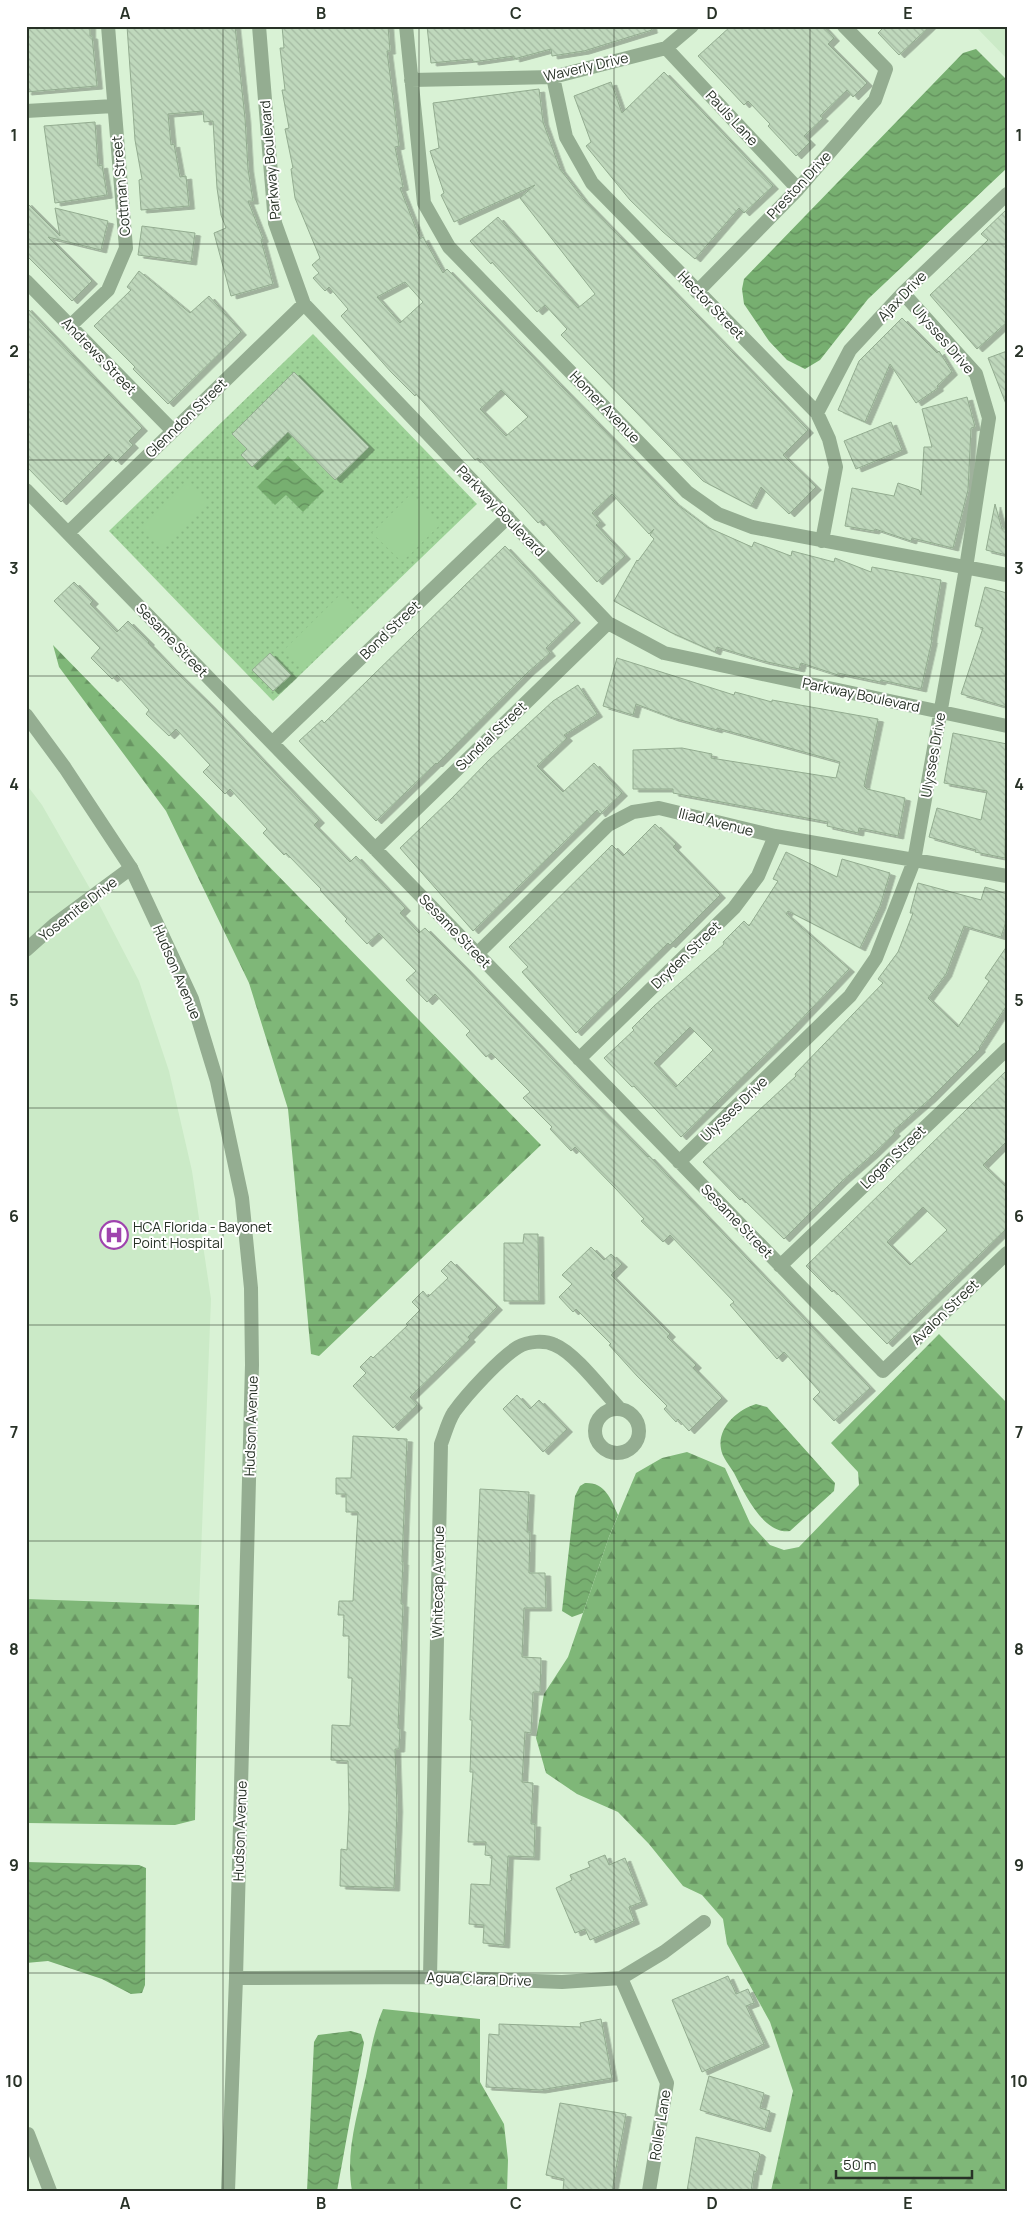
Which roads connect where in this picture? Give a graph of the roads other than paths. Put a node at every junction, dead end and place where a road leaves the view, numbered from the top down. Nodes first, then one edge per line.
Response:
1 (108, 26) edge
2 (259, 26) edge
3 (406, 26) edge
4 (692, 26) edge
5 (844, 26) edge
6 (666, 48) junction
7 (553, 77) junction
8 (412, 80) junction
9 (114, 106) junction
10 (26, 111) edge
11 (798, 189) junction
12 (1006, 193) edge
13 (26, 281) edge
14 (697, 292) junction
15 (903, 293) junction
16 (304, 304) junction
17 (70, 326) junction
18 (817, 413) junction
19 (172, 432) junction
20 (26, 490) edge
21 (508, 517) junction
22 (68, 533) junction
23 (822, 541) junction
24 (966, 568) junction
25 (1007, 575) edge
26 (608, 623) junction
27 (940, 712) junction
28 (26, 714) edge
29 (1007, 726) edge
30 (272, 743) junction
31 (775, 836) junction
32 (374, 849) junction
33 (914, 860) junction
34 (131, 868) junction
35 (1007, 876) edge
36 (26, 950) edge
37 (477, 954) junction
38 (1007, 1049) edge
39 (579, 1059) junction
40 (680, 1162) junction
41 (1007, 1253) edge
42 (780, 1266) junction
43 (883, 1372) joint
44 (620, 1409) dead end
45 (704, 1922) dead end
46 (430, 1977) junction
47 (236, 1978) junction
48 (622, 1978) junction
49 (28, 2134) dead end
50 (50, 2191) edge
51 (228, 2191) edge
52 (649, 2191) edge

1 - 9 street, Cottman Street
2 - 16 street, Parkway Boulevard
3 - 8 street, Homer Avenue
4 - 6 street, Waverly Drive
5 - 11 street, Preston Drive
6 - 7 street, Waverly Drive
6 - 11 street, Pauls Lane
7 - 8 street, Waverly Drive
7 - 14 street, Hector Street
8 - 23 street, Homer Avenue
9 - 10 street
9 - 17 street, Cottman Street
11 - 14 street, Preston Drive
12 - 15 street, Ajax Drive
13 - 17 street, Andrews Street
14 - 18 street, Hector Street
15 - 18 street, Ajax Drive
15 - 24 street, Ulysses Drive
16 - 19 street, Glenndon Street
16 - 21 street, Parkway Boulevard
17 - 19 street, Andrews Street
18 - 23 street, Hector Street
19 - 22 street, Glenndon Street
20 - 22 street, Sesame Street
21 - 26 street, Parkway Boulevard
21 - 30 street, Bond Street
22 - 30 street, Sesame Street
23 - 24 street, Homer Avenue
24 - 25 street, Homer Avenue
24 - 27 street, Ulysses Drive
26 - 27 street, Parkway Boulevard
26 - 32 street, Sundial Street
27 - 29 street, Parkway Boulevard
27 - 33 street, Ulysses Drive
28 - 34 street, Hudson Avenue
30 - 32 street, Sesame Street
31 - 33 street, Iliad Avenue
31 - 37 street, Iliad Avenue
31 - 39 street, Dryden Street
32 - 37 street, Sesame Street
33 - 35 street, Iliad Avenue
33 - 40 street, Ulysses Drive
34 - 36 street, Yosemite Drive
34 - 47 street, Hudson Avenue
37 - 39 street, Sesame Street
38 - 42 street, Logan Street
39 - 40 street, Sesame Street
40 - 42 street, Sesame Street
41 - 43 street, Avalon Street
42 - 43 street, Sesame Street
44 - 46 street, Whitecap Avenue
45 - 48 street, Agua Clara Drive
46 - 47 street, Agua Clara Drive
46 - 48 street, Agua Clara Drive
47 - 51 street, Hudson Avenue
48 - 52 street, Roller Lane
49 - 50 street

